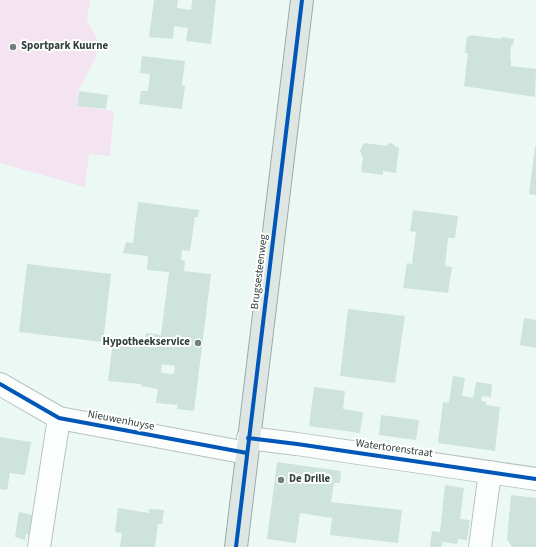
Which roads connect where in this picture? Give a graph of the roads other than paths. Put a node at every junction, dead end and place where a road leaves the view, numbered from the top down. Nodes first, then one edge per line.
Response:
1 (302, 0) edge
2 (0, 384) edge
3 (59, 418) junction
4 (248, 446) junction
5 (490, 472) junction
6 (536, 479) edge
7 (39, 547) edge
8 (236, 547) edge
9 (480, 547) edge

1 - 4 main road, Brugsesteenweg
2 - 3 street, Nieuwenhuyse
3 - 4 street, Nieuwenhuyse
3 - 7 street
4 - 5 street, Watertorenstraat
4 - 8 main road, Brugsesteenweg
5 - 6 street, Watertorenstraat
5 - 9 street

